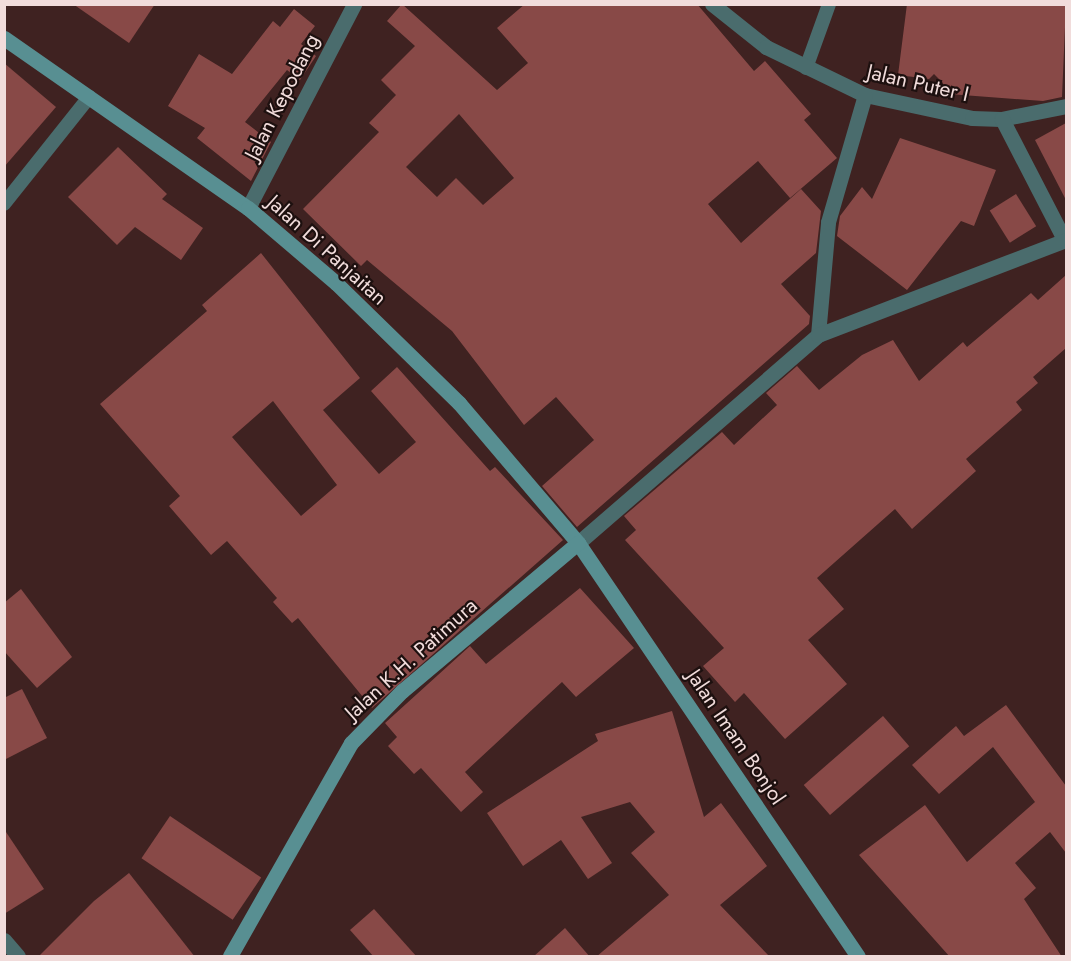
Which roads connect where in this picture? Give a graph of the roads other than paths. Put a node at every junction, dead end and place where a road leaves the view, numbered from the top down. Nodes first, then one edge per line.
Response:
1 (354, 4) edge
2 (712, 4) edge
3 (829, 4) edge
4 (6, 40) edge
5 (806, 68) junction
6 (865, 95) junction
7 (89, 97) junction
8 (1066, 106) edge
9 (1002, 119) junction
10 (4, 204) edge
11 (248, 208) junction
12 (1066, 240) edge
13 (818, 335) junction
14 (578, 543) junction
15 (4, 940) edge
16 (18, 957) edge
17 (230, 957) edge
18 (858, 957) edge

1 - 11 street, Jalan Kepodang
2 - 5 street, Jalan Puter I
3 - 5 lane
4 - 7 street, Jalan Di Panjaitan
5 - 6 street, Jalan Puter I
6 - 9 street, Jalan Puter I
6 - 13 street
7 - 10 lane
7 - 11 street, Jalan Di Panjaitan
8 - 9 street, Jalan Puter I
9 - 12 street
11 - 14 street, Jalan Di Panjaitan
12 - 13 street
13 - 14 street
14 - 17 street, Jalan K.H. Patimura
14 - 18 street, Jalan Imam Bonjol
15 - 16 street

